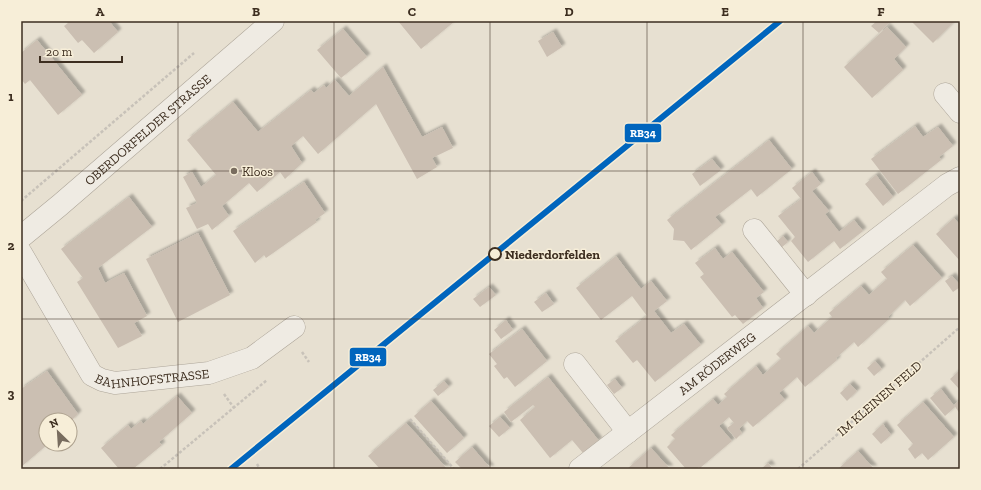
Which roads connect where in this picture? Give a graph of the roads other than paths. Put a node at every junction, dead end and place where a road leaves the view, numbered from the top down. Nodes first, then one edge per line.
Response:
1 (273, 21) edge
2 (945, 94) dead end
3 (960, 112) edge
4 (960, 178) edge
5 (24, 229) edge
6 (754, 230) dead end
7 (21, 253) edge
8 (806, 295) junction
9 (294, 327) dead end
10 (575, 364) dead end
11 (628, 432) junction
12 (580, 469) edge

1 - 5 street, OBERDORFELDER STRASSE
2 - 3 street
4 - 8 street, AM RÖDERWEG
6 - 8 street
7 - 9 street, BAHNHOFSTRASSE
8 - 11 street, AM RÖDERWEG
10 - 11 street
11 - 12 street, AM RÖDERWEG

